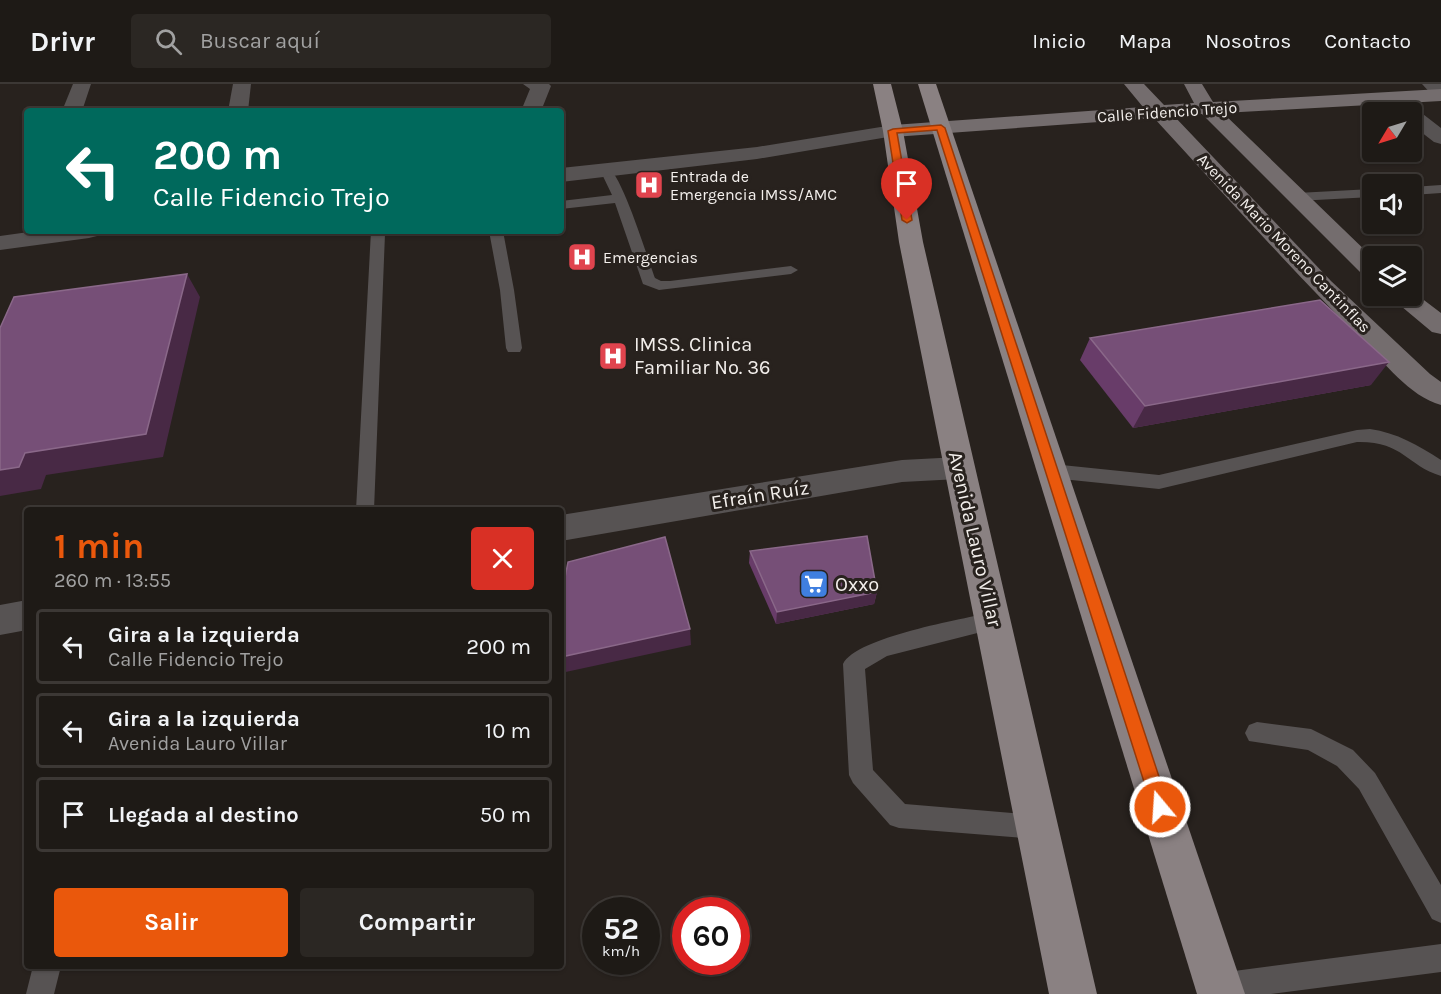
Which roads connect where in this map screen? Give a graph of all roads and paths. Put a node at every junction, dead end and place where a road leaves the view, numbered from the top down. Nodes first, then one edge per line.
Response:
1 (82, 84) edge
2 (242, 84) edge
3 (532, 84) edge
4 (882, 84) edge
5 (927, 84) edge
6 (1133, 84) edge
7 (1193, 84) edge
8 (1431, 84) edge
9 (1441, 94) edge
10 (1389, 98) junction
11 (1394, 102) edge
12 (73, 108) edge
13 (238, 108) edge
14 (532, 108) edge
15 (1207, 108) junction
16 (1161, 112) junction
17 (1422, 123) edge
18 (941, 128) junction
19 (893, 131) junction
20 (1441, 138) edge
21 (606, 170) junction
22 (564, 175) edge
23 (1441, 189) edge
24 (1422, 190) edge
25 (1362, 194) edge
26 (1297, 197) junction
27 (620, 198) junction
28 (564, 205) edge
29 (42, 234) edge
30 (378, 234) edge
31 (497, 234) edge
32 (26, 235) edge
33 (0, 243) edge
34 (1362, 260) edge
35 (791, 270) dead end
36 (1416, 306) edge
37 (1439, 323) edge
38 (514, 348) dead end
39 (1441, 395) edge
40 (959, 468) junction
41 (1441, 469) edge
42 (1052, 471) junction
43 (365, 507) edge
44 (564, 527) edge
45 (24, 616) edge
46 (0, 620) edge
47 (994, 621) junction
48 (1257, 733) dead end
49 (1036, 827) junction
50 (1441, 910) edge
51 (1441, 958) edge
52 (46, 969) edge
53 (1220, 990) edge
54 (40, 994) edge
55 (1073, 994) edge

1 - 12 street
2 - 13 street
3 - 14 street
4 - 19 main road, Avenida Lauro Villar
5 - 18 main road
6 - 16 main road, Avenida Mario Moreno Cantinflas
7 - 15 main road, Avenida Mario Moreno Cantinflas
8 - 9 street
9 - 10 main road, Calle Fidencio Trejo
10 - 11 street
10 - 15 main road, Calle Fidencio Trejo
15 - 16 main road, Calle Fidencio Trejo
15 - 26 main road, Avenida Mario Moreno Cantinflas
16 - 18 main road, Calle Fidencio Trejo
16 - 39 main road, Avenida Mario Moreno Cantinflas
17 - 20 street
18 - 19 main road, Calle Fidencio Trejo
18 - 42 main road
19 - 21 street
19 - 40 main road, Avenida Lauro Villar
21 - 22 street
21 - 27 lane
23 - 24 lane
25 - 26 lane
26 - 34 main road, Avenida Mario Moreno Cantinflas
27 - 28 lane
27 - 35 lane
29 - 32 street
30 - 43 lane
31 - 38 lane
32 - 33 street
36 - 37 main road
40 - 44 street, Efraín Ruíz
40 - 47 main road, Avenida Lauro Villar
41 - 42 lane
42 - 53 main road
45 - 46 street
47 - 49 main road, Avenida Lauro Villar
47 - 49 lane
48 - 50 lane
49 - 55 main road, Avenida Lauro Villar
51 - 53 lane
52 - 54 lane

